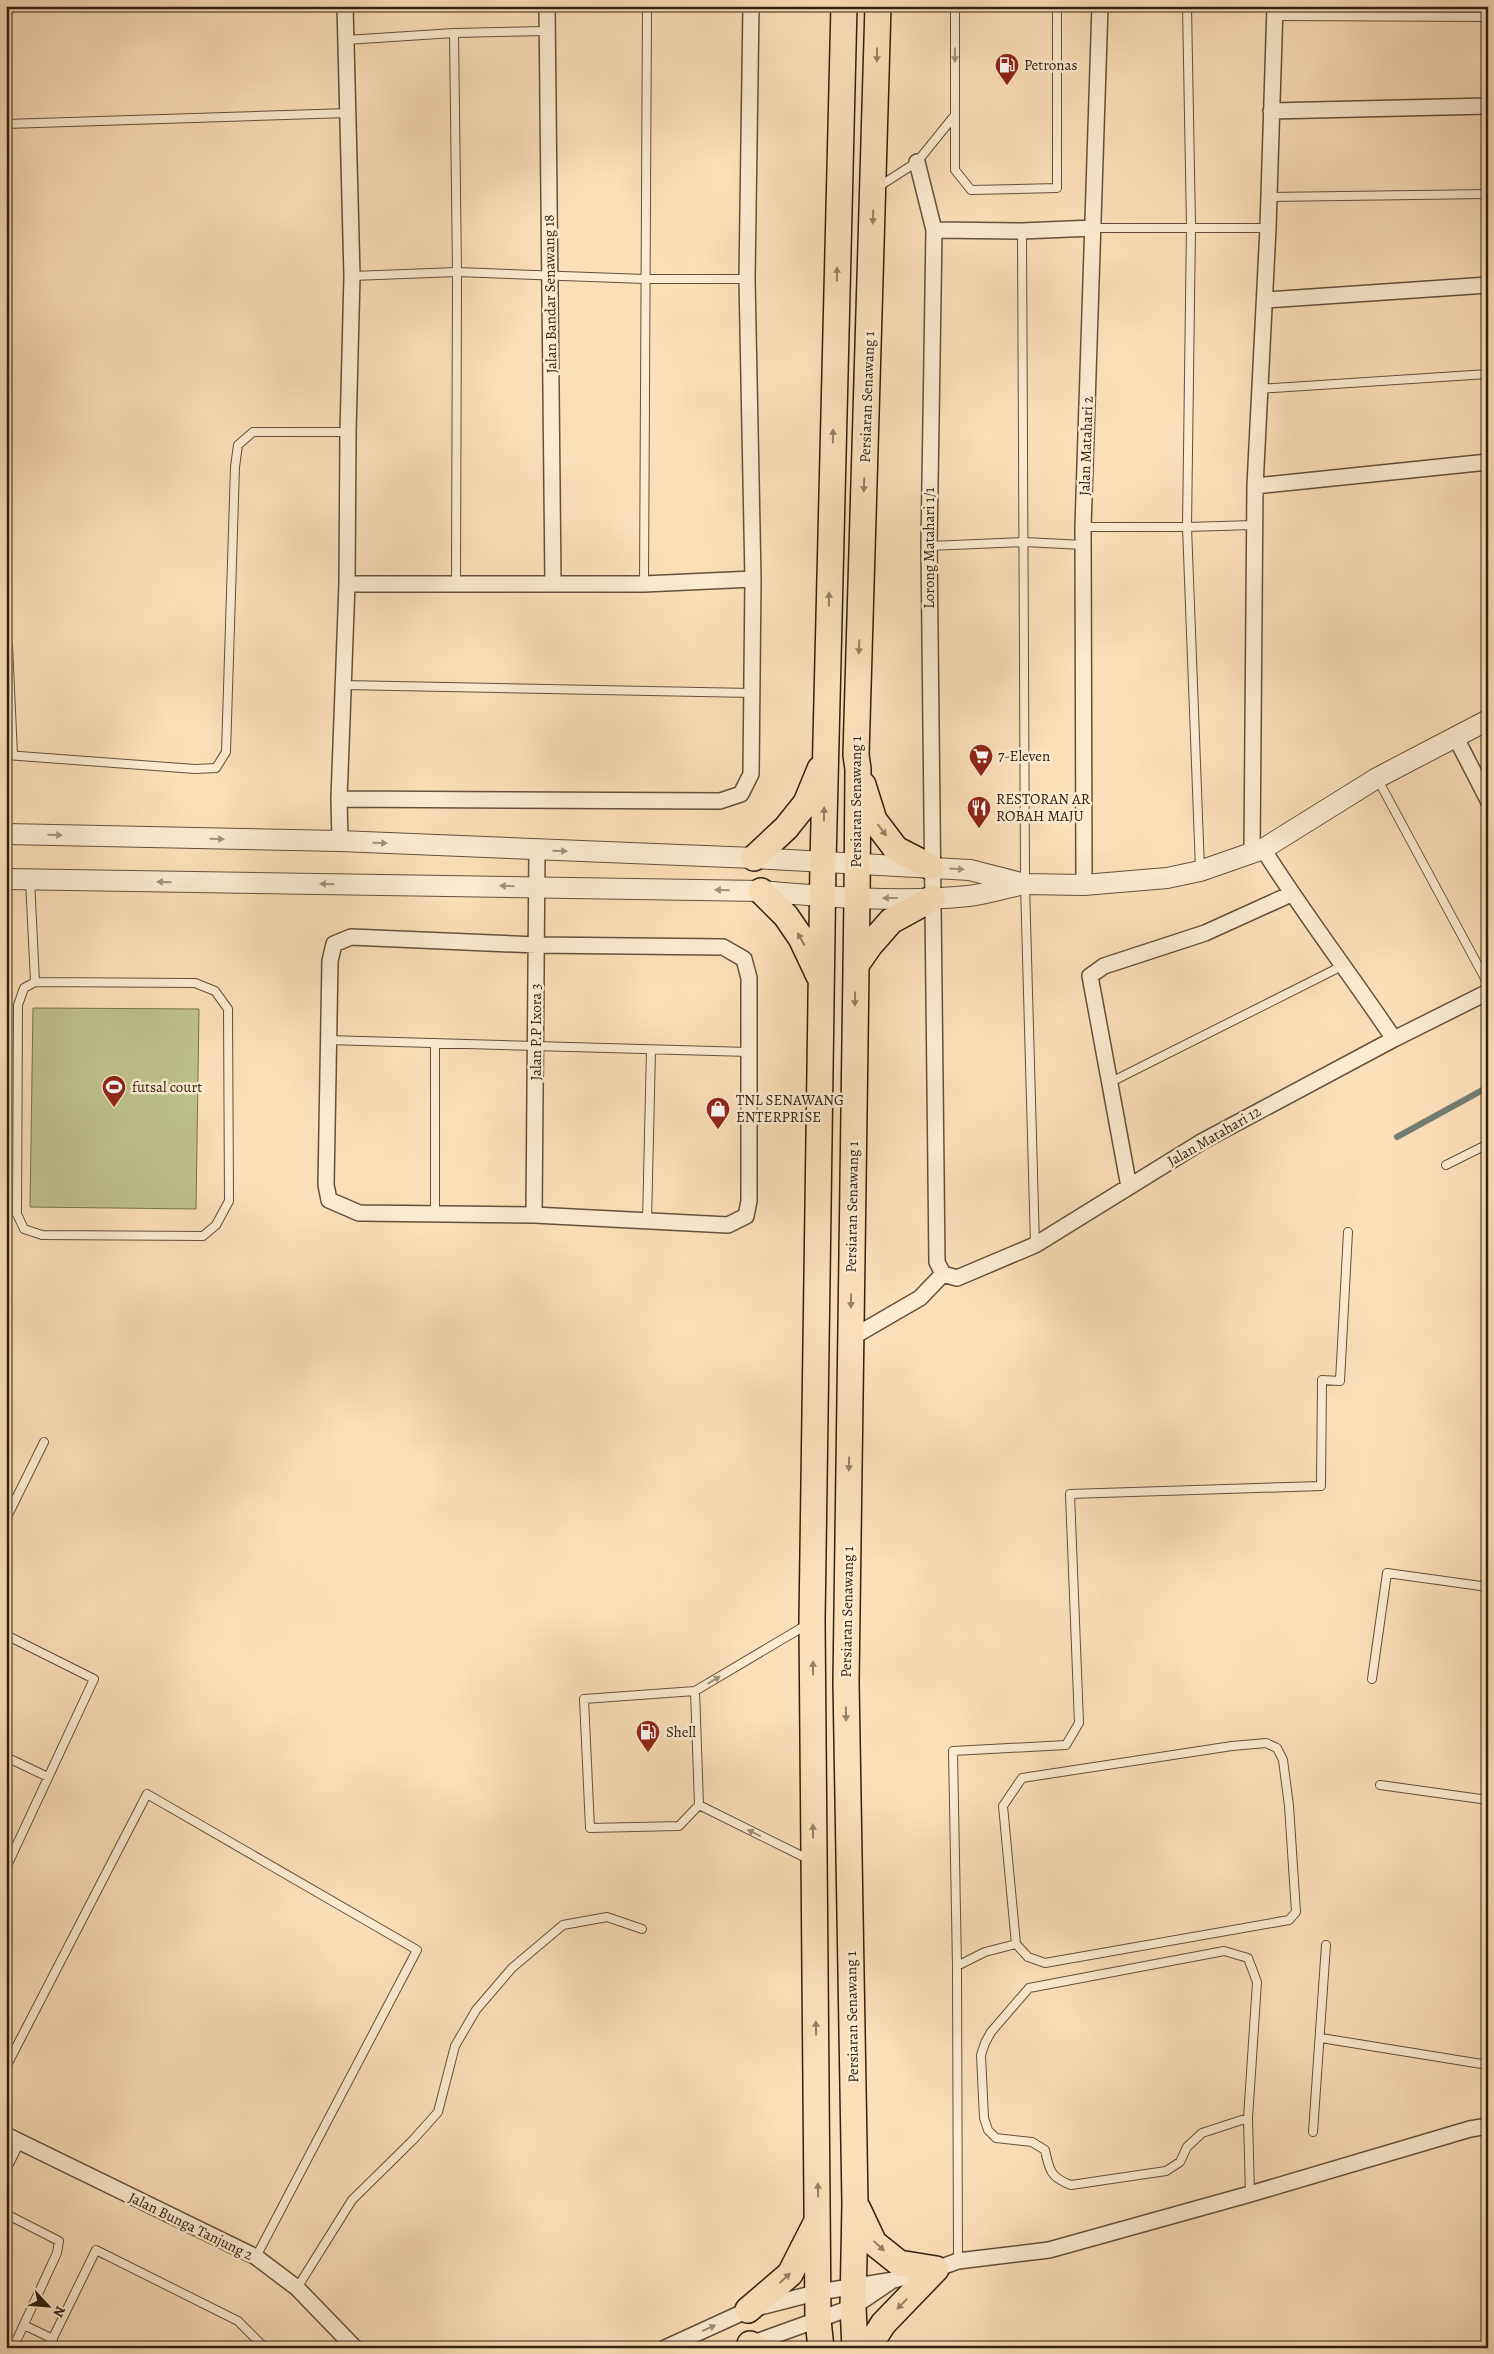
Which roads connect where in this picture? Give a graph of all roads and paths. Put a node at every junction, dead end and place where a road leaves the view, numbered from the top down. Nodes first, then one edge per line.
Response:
1 (345, 6) edge
2 (547, 6) edge
3 (647, 6) edge
4 (751, 6) edge
5 (844, 6) edge
6 (878, 6) edge
7 (955, 6) edge
8 (1057, 6) edge
9 (1100, 6) edge
10 (1187, 6) edge
11 (1275, 11) edge
12 (1488, 17) edge
13 (547, 31) junction
14 (454, 34) junction
15 (346, 40) junction
16 (1488, 106) edge
17 (1272, 110) junction
18 (348, 113) junction
19 (955, 115) junction
20 (6, 124) edge
21 (918, 162) junction
22 (874, 191) junction
23 (1488, 194) edge
24 (1269, 198) junction
25 (1191, 226) junction
26 (1093, 228) junction
27 (1268, 228) junction
28 (934, 230) junction
29 (1022, 231) junction
30 (457, 272) junction
31 (550, 275) junction
32 (352, 276) junction
33 (645, 278) junction
34 (747, 279) junction
35 (1488, 285) edge
36 (1265, 300) junction
37 (1488, 374) edge
38 (1258, 389) junction
39 (348, 432) junction
40 (1488, 462) edge
41 (1255, 486) junction
42 (1254, 525) junction
43 (1083, 527) junction
44 (1187, 527) junction
45 (1025, 542) junction
46 (1083, 545) junction
47 (929, 546) junction
48 (753, 579) junction
49 (553, 583) junction
50 (347, 584) junction
51 (456, 584) junction
52 (644, 584) junction
53 (8, 646) dead end
54 (343, 686) junction
55 (752, 693) junction
56 (1488, 720) edge
57 (1456, 738) junction
58 (10, 755) edge
59 (825, 758) junction
60 (858, 769) junction
61 (1377, 778) junction
62 (339, 799) junction
63 (1488, 800) edge
64 (6, 834) edge
65 (340, 841) junction
66 (537, 850) junction
67 (1257, 851) junction
68 (754, 858) junction
69 (823, 862) junction
70 (856, 865) junction
71 (931, 867) junction
72 (1200, 871) junction
73 (6, 880) edge
74 (30, 880) junction
75 (1025, 884) junction
76 (1084, 885) junction
77 (537, 886) junction
78 (761, 891) junction
79 (1291, 894) junction
80 (823, 896) junction
81 (857, 898) junction
82 (933, 898) junction
83 (536, 945) junction
84 (6, 953) edge
85 (856, 965) junction
86 (1344, 965) junction
87 (35, 982) junction
88 (822, 983) junction
89 (1488, 984) edge
90 (1488, 992) edge
91 (1394, 1038) junction
92 (327, 1040) junction
93 (435, 1043) junction
94 (536, 1046) junction
95 (651, 1050) junction
96 (749, 1052) junction
97 (1109, 1083) junction
98 (1488, 1144) edge
99 (1446, 1165) dead end
100 (1128, 1186) junction
101 (435, 1213) junction
102 (6, 1215) edge
103 (534, 1215) junction
104 (646, 1221) junction
105 (1348, 1232) dead end
106 (1035, 1245) junction
107 (943, 1274) junction
108 (851, 1338) junction
109 (44, 1442) dead end
110 (6, 1519) edge
111 (1488, 1587) edge
112 (812, 1621) junction
113 (6, 1635) edge
114 (1372, 1679) dead end
115 (695, 1691) junction
116 (6, 1757) edge
117 (48, 1777) junction
118 (1380, 1784) dead end
119 (1488, 1800) edge
120 (699, 1805) junction
121 (814, 1862) junction
122 (6, 1868) edge
123 (642, 1929) dead end
124 (1016, 1944) junction
125 (1326, 1945) dead end
126 (957, 1966) junction
127 (1321, 2038) junction
128 (1488, 2065) edge
129 (6, 2066) edge
130 (1248, 2118) junction
131 (1488, 2126) edge
132 (1313, 2132) dead end
133 (6, 2135) edge
134 (20, 2142) junction
135 (6, 2170) edge
136 (1250, 2194) junction
137 (855, 2204) junction
138 (6, 2214) edge
139 (819, 2219) junction
140 (256, 2257) junction
141 (947, 2265) junction
142 (894, 2280) junction
143 (296, 2288) junction
144 (819, 2292) junction
145 (853, 2296) junction
146 (748, 2310) junction
147 (818, 2320) junction
148 (24, 2325) junction
149 (53, 2339) junction
150 (749, 2347) edge
151 (13, 2348) edge
152 (48, 2348) edge
153 (265, 2348) edge
154 (355, 2348) edge
155 (665, 2348) edge
156 (821, 2348) edge
157 (855, 2348) edge
158 (868, 2348) edge

1 - 15 street
2 - 13 street, Jalan Bandar Senawang 18
3 - 33 lane
4 - 34 street
59 -> 5 main road, Persiaran Senawang 1
6 -> 22 main road, Persiaran Senawang 1
7 -> 19 lane
8 - 19 lane
9 - 26 street, Jalan Matahari 2
10 - 25 lane
11 - 12 lane
11 - 17 street
13 - 14 lane
13 - 31 street, Jalan Bandar Senawang 18
14 - 15 lane
14 - 30 lane
15 - 18 street
16 - 17 street
17 - 24 street
18 - 20 lane
18 - 32 street
19 - 21 lane
21 - 22 lane
21 - 28 street, Lorong Matahari 1/1
22 -> 60 main road, Persiaran Senawang 1
23 - 24 lane
24 - 27 street
25 - 26 lane
25 - 27 lane
25 - 44 lane
26 - 29 street
26 - 43 street, Jalan Matahari 2
27 - 36 street
28 - 29 street
28 - 47 street, Lorong Matahari 1/1
29 - 45 lane
30 - 31 lane
30 - 32 lane
30 - 51 lane
31 - 33 lane
31 - 49 street, Jalan Bandar Senawang 18
32 - 39 street
33 - 34 lane
33 - 52 lane
34 - 48 street
35 - 36 street
36 - 38 street
37 - 38 lane
38 - 41 street
39 - 50 street
39 - 58 lane
40 - 41 street
41 - 42 street
42 - 44 lane
42 - 67 street
43 - 44 lane
43 - 46 street, Jalan Matahari 2
44 - 72 lane
45 - 46 lane
45 - 47 lane
45 - 75 lane
46 - 76 street, Jalan Matahari 2
47 - 71 street, Lorong Matahari 1/1
48 - 52 street
48 - 55 street
49 - 51 street
49 - 52 street
50 - 51 street
50 - 54 street
53 - 58 lane
54 - 55 lane
54 - 62 street
55 - 62 street
56 - 57 street
57 - 61 street
57 - 63 street
59 - 68 main road
69 -> 59 main road, Persiaran Senawang 1
60 - 70 main road, Persiaran Senawang 1
60 -> 71 main road
61 - 67 street
61 - 89 lane
62 - 65 street
64 -> 65 street
65 -> 66 street
66 -> 68 street
66 - 77 street, Jalan P.P Ixora 3
67 - 72 street
67 - 79 street
68 - 69 street
69 - 70 street
69 - 80 main road, Persiaran Senawang 1
70 - 71 street
70 - 81 main road, Persiaran Senawang 1
71 -> 75 street
71 - 82 street, Lorong Matahari 1/1
72 - 76 street
73 - 74 street
77 -> 74 street
74 - 87 lane
75 - 76 street
75 - 82 street
75 - 106 lane
78 -> 77 street
77 - 83 street, Jalan P.P Ixora 3
78 - 80 street
88 -> 78 main road
79 - 86 street
79 - 97 street
80 - 81 street
80 - 88 main road, Persiaran Senawang 1
82 -> 81 street
81 - 85 main road, Persiaran Senawang 1
82 - 85 main road
82 - 107 street, Lorong Matahari 1/1
83 - 92 street
83 - 94 street, Jalan P.P Ixora 3
83 - 96 street
84 - 102 lane
85 -> 108 main road, Persiaran Senawang 1
86 - 91 street
86 - 97 lane
87 - 87 lane
88 - 112 main road, Persiaran Senawang 1
90 - 91 street, Jalan Matahari 12
91 - 100 street, Jalan Matahari 12
92 - 93 lane
92 - 101 street
93 - 94 lane
93 - 101 lane
94 - 95 lane
94 - 103 street, Jalan P.P Ixora 3
95 - 96 lane
95 - 104 lane
96 - 104 street
97 - 100 street
98 - 99 lane
100 - 106 street, Jalan Matahari 12
101 - 103 street
103 - 104 street
105 - 126 lane
106 - 107 street, Jalan Matahari 12
107 - 108 street
108 -> 137 main road, Persiaran Senawang 1
109 - 110 lane
111 - 114 lane
115 -> 112 lane
121 -> 112 main road, Persiaran Senawang 1
113 - 117 lane
115 - 120 lane
115 - 120 lane
116 - 117 lane
117 - 122 lane
118 - 119 lane
121 -> 120 lane
139 -> 121 main road, Persiaran Senawang 1
123 - 143 lane
124 - 124 lane
124 - 126 lane
125 - 127 lane
126 - 141 lane
127 - 128 lane
127 - 132 lane
129 - 140 lane
130 - 130 lane
130 - 136 lane
131 - 136 street
133 - 134 street, Jalan Bunga Tanjung 2
134 - 135 lane
134 - 140 street, Jalan Bunga Tanjung 2
136 - 141 street
137 -> 141 main road
137 - 145 main road, Persiaran Senawang 1
138 - 148 lane
139 - 144 main road, Persiaran Senawang 1
146 -> 139 main road
140 - 143 street, Jalan Bunga Tanjung 2
141 - 142 street
141 -> 158 main road
142 - 145 street
142 - 145 street
143 - 154 street, Jalan Bunga Tanjung 2
144 - 145 street
144 - 146 street
144 - 147 main road, Persiaran Senawang 1
145 - 147 street
145 - 157 main road, Persiaran Senawang 1
155 -> 146 street
147 - 150 street
147 - 156 main road, Persiaran Senawang 1
148 - 149 lane
148 - 151 lane
149 - 152 lane
149 - 153 lane

